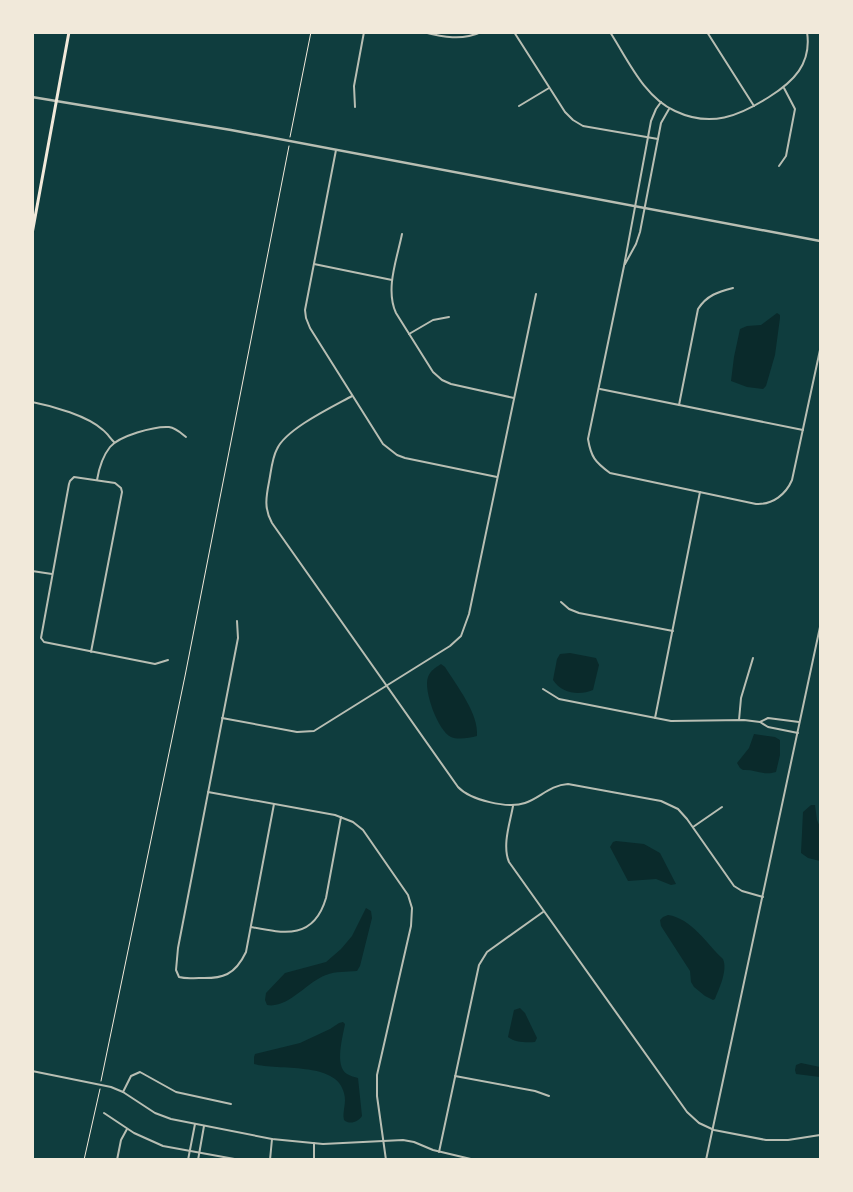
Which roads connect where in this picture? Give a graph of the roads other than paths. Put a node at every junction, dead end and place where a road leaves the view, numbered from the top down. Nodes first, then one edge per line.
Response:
1 (69, 32) edge
2 (364, 32) edge
3 (423, 32) edge
4 (481, 32) edge
5 (514, 32) edge
6 (610, 32) edge
7 (707, 32) edge
8 (807, 32) edge
9 (549, 88) junction
10 (784, 88) junction
11 (32, 97) edge
12 (56, 102) junction
13 (661, 102) junction
14 (519, 106) dead end
15 (754, 106) junction
16 (355, 107) dead end
17 (670, 108) junction
18 (648, 137) junction
19 (658, 139) junction
20 (336, 150) junction
21 (779, 166) dead end
22 (636, 205) junction
23 (645, 208) junction
24 (32, 234) edge
25 (402, 234) dead end
26 (820, 241) edge
27 (314, 264) junction
28 (624, 266) junction
29 (393, 280) junction
30 (733, 288) dead end
31 (536, 294) dead end
32 (449, 317) dead end
33 (409, 334) junction
34 (820, 350) edge
35 (599, 388) junction
36 (352, 396) junction
37 (514, 398) junction
38 (32, 402) edge
39 (679, 405) junction
40 (803, 430) junction
41 (186, 437) dead end
42 (114, 442) junction
43 (497, 477) junction
44 (97, 480) junction
45 (700, 492) junction
46 (32, 571) edge
47 (52, 574) junction
48 (561, 602) dead end
49 (237, 621) dead end
50 (820, 628) edge
51 (673, 631) junction
52 (91, 652) junction
53 (753, 658) dead end
54 (168, 660) dead end
55 (386, 686) junction
56 (543, 689) dead end
57 (222, 718) junction
58 (655, 718) junction
59 (738, 720) junction
60 (760, 722) junction
61 (800, 722) junction
62 (798, 733) junction
63 (208, 792) junction
64 (274, 804) junction
65 (513, 806) junction
66 (722, 807) dead end
67 (340, 817) junction
68 (693, 827) junction
69 (763, 897) junction
70 (544, 912) junction
71 (251, 927) junction
72 (32, 1071) edge
73 (455, 1076) junction
74 (122, 1092) junction
75 (549, 1096) dead end
76 (231, 1104) dead end
77 (104, 1113) dead end
78 (195, 1124) junction
79 (204, 1126) junction
80 (128, 1129) junction
81 (714, 1130) junction
82 (820, 1135) edge
83 (272, 1139) junction
84 (383, 1140) junction
85 (314, 1144) junction
86 (190, 1151) junction
87 (199, 1152) junction
88 (439, 1152) junction
89 (463, 1158) edge
90 (117, 1160) edge
91 (188, 1160) edge
92 (198, 1160) edge
93 (240, 1160) edge
94 (270, 1160) edge
95 (314, 1160) edge
96 (386, 1160) edge
97 (475, 1160) edge
98 (706, 1160) edge

1 - 12 main road
2 - 16 street
3 - 4 street
5 - 9 street
6 - 13 street
7 - 15 street
8 - 10 street
9 - 14 street
9 - 18 street
10 - 15 street
10 - 21 street
11 - 12 street
12 - 20 street
12 - 24 main road
13 - 17 street
13 - 18 street
15 - 17 street
17 - 19 street
18 - 19 street
18 - 22 street
19 - 23 street
20 - 22 street
20 - 27 street
22 - 23 street
22 - 28 street
23 - 26 street
23 - 28 street
25 - 29 street
27 - 29 street
27 - 36 street
28 - 35 street
29 - 33 street
30 - 39 street
31 - 37 street
32 - 33 street
33 - 37 street
34 - 40 street
35 - 39 street
35 - 45 street
36 - 43 street
36 - 55 street
37 - 43 street
38 - 42 street
39 - 40 street
40 - 45 street
41 - 42 street
42 - 44 street
43 - 55 street
44 - 47 street
44 - 52 street
45 - 51 street
46 - 47 street
47 - 52 street
48 - 51 street
49 - 57 street
50 - 61 street
51 - 58 street
52 - 54 street
53 - 59 street
55 - 57 street
55 - 65 street
56 - 58 street
57 - 63 street
58 - 59 street
59 - 60 street
60 - 61 street
60 - 62 street
61 - 62 street
62 - 69 street
63 - 64 street
63 - 71 street
64 - 67 street
64 - 71 street
65 - 68 street
65 - 70 street
66 - 68 street
67 - 71 street
67 - 84 street
68 - 69 street
69 - 81 street
70 - 73 street
70 - 81 street
72 - 74 street
73 - 75 street
73 - 88 street
74 - 76 street
74 - 78 street
77 - 80 street
78 - 79 street
78 - 86 street
79 - 83 street
79 - 87 street
80 - 86 street
80 - 90 street
81 - 82 street
81 - 98 street
83 - 85 street
83 - 94 street
84 - 85 street
84 - 88 street
84 - 96 street
85 - 95 street
86 - 87 street
86 - 91 street
87 - 92 street
87 - 93 street
88 - 89 street
89 - 97 street

